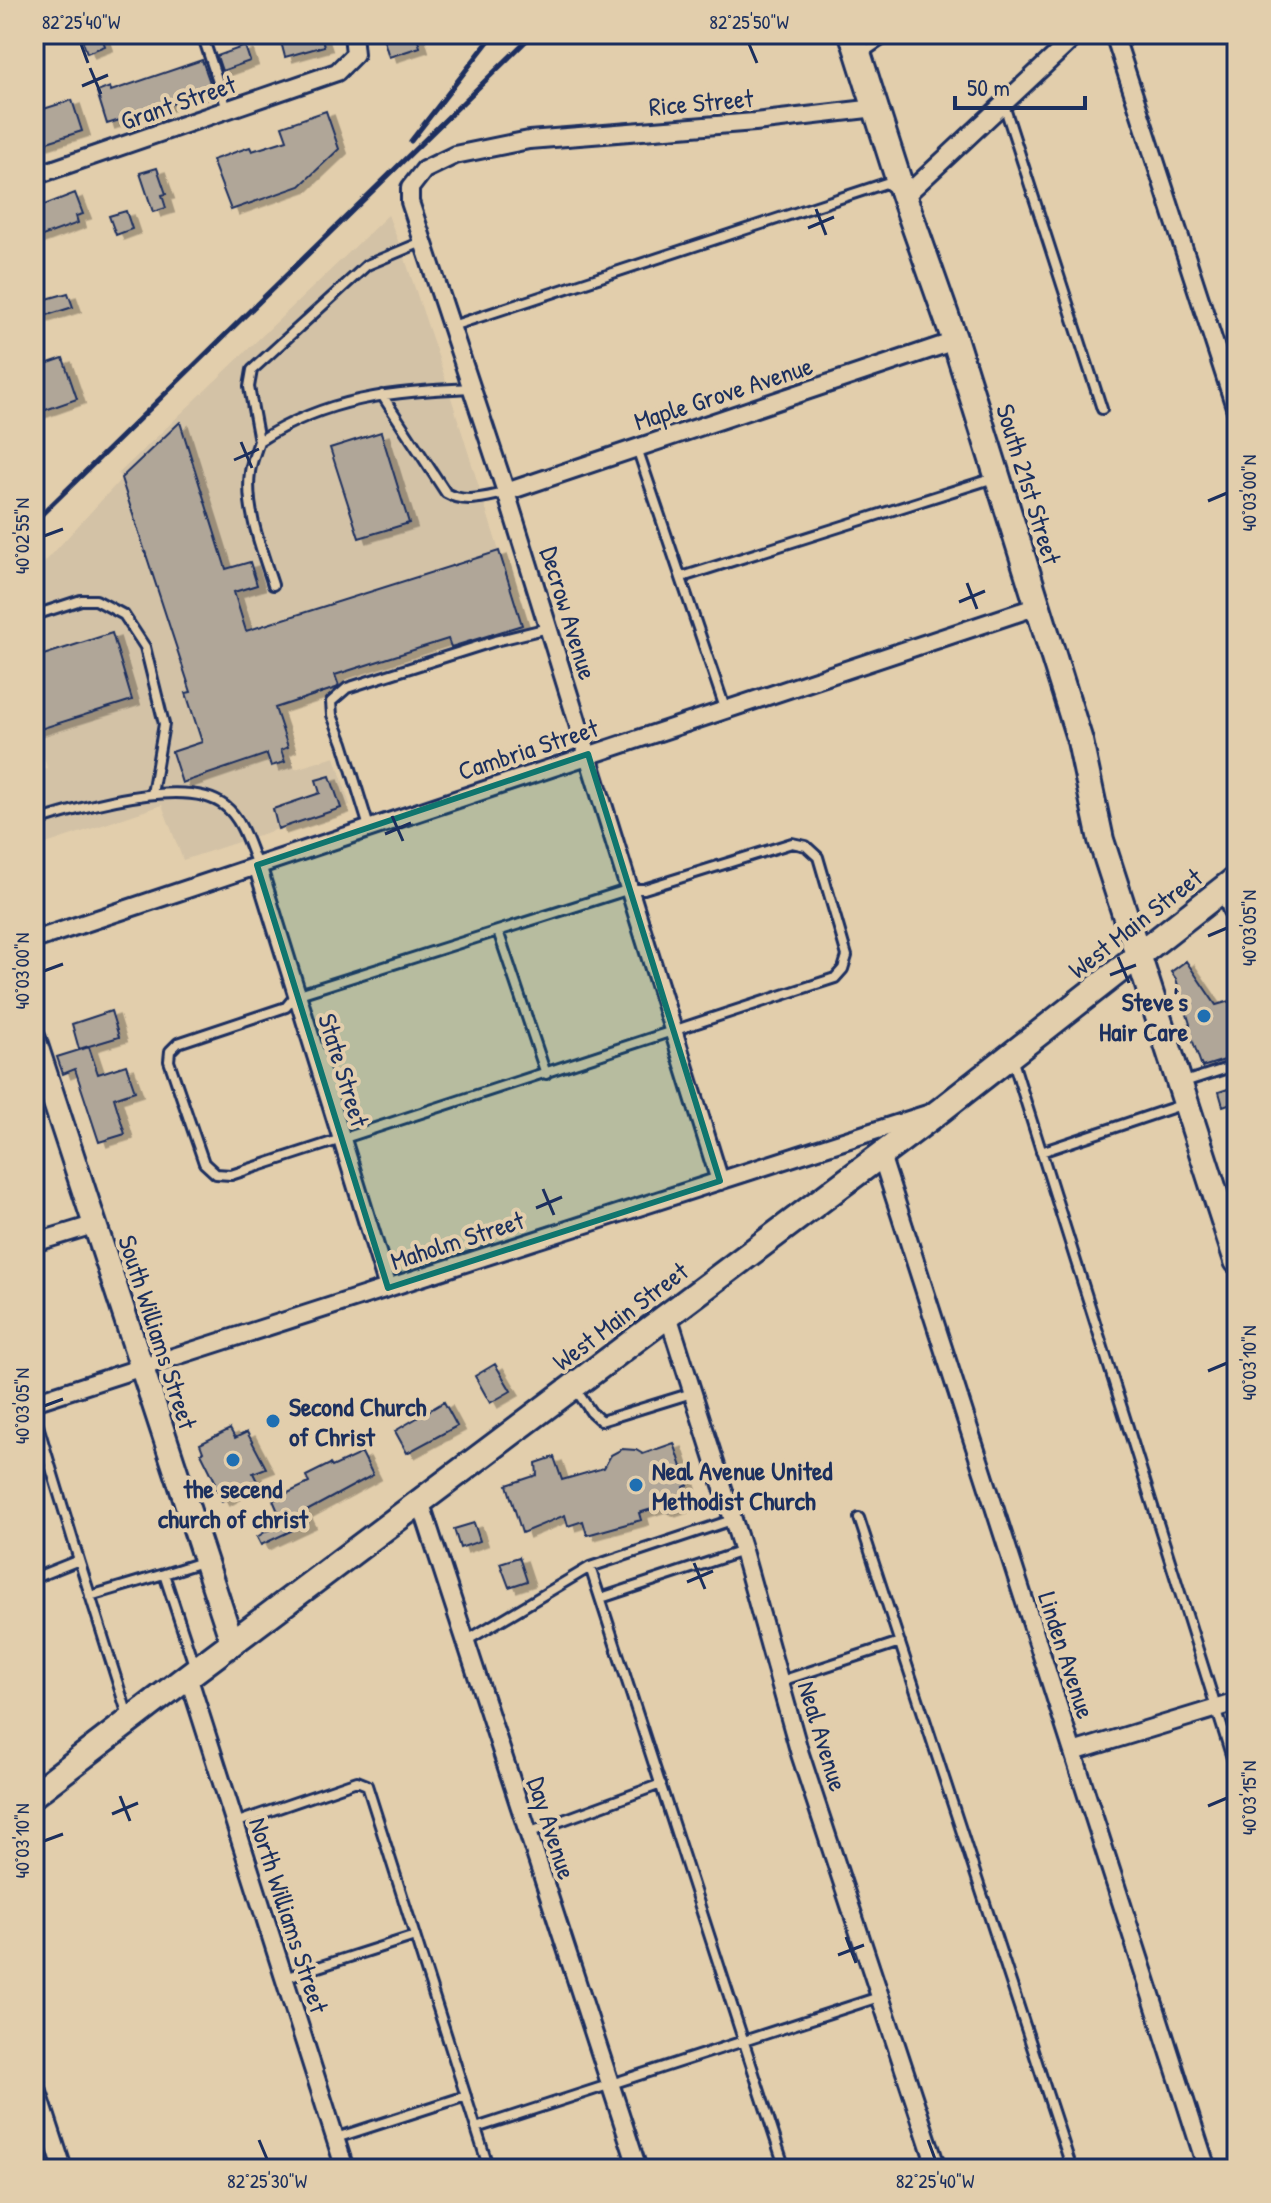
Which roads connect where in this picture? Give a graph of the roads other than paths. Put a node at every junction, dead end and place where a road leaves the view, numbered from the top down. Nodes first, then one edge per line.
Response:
1 (202, 34) edge
2 (353, 34) edge
3 (891, 34) edge
4 (1078, 34) edge
5 (1114, 34) edge
6 (856, 45) edge
7 (1004, 105) junction
8 (876, 108) junction
9 (227, 111) junction
10 (529, 140) joint
11 (34, 176) edge
12 (904, 197) junction
13 (422, 242) junction
14 (449, 327) junction
15 (955, 341) junction
16 (470, 388) junction
17 (382, 395) junction
18 (1102, 409) dead end
19 (1237, 413) edge
20 (259, 441) junction
21 (637, 447) junction
22 (997, 477) junction
23 (506, 492) junction
24 (682, 577) junction
25 (273, 585) dead end
26 (1038, 606) junction
27 (38, 614) dead end
28 (549, 628) junction
29 (726, 711) junction
30 (588, 754) junction
31 (152, 794) junction
32 (34, 822) edge
33 (369, 827) junction
34 (257, 865) junction
35 (630, 889) junction
36 (1229, 893) edge
37 (498, 931) junction
38 (34, 940) edge
39 (1140, 954) junction
40 (296, 995) junction
41 (674, 1032) junction
42 (34, 1039) edge
43 (1011, 1055) junction
44 (1237, 1065) edge
45 (546, 1074) junction
46 (1184, 1093) junction
47 (941, 1110) junction
48 (340, 1138) junction
49 (1041, 1152) junction
50 (881, 1155) junction
51 (720, 1181) junction
52 (93, 1225) junction
53 (34, 1243) edge
54 (1237, 1261) edge
55 (388, 1288) junction
56 (668, 1315) junction
57 (141, 1368) junction
58 (573, 1386) junction
59 (693, 1392) junction
60 (34, 1402) edge
61 (34, 1412) edge
62 (420, 1501) junction
63 (859, 1518) dead end
64 (733, 1519) junction
65 (743, 1551) junction
66 (79, 1560) junction
67 (205, 1561) junction
68 (590, 1567) junction
69 (164, 1574) junction
70 (34, 1578) edge
71 (90, 1596) junction
72 (601, 1598) junction
73 (465, 1641) junction
74 (232, 1642) junction
75 (900, 1642) junction
76 (192, 1672) junction
77 (781, 1681) junction
78 (1237, 1702) edge
79 (1218, 1709) junction
80 (129, 1721) junction
81 (1073, 1752) junction
82 (1237, 1774) edge
83 (661, 1784) junction
84 (34, 1794) edge
85 (235, 1823) junction
86 (528, 1833) junction
87 (415, 1936) junction
88 (284, 1978) junction
89 (879, 1997) junction
90 (744, 2042) junction
91 (34, 2080) edge
92 (610, 2085) junction
93 (466, 2096) junction
94 (476, 2128) junction
95 (336, 2138) junction
96 (63, 2169) edge
97 (345, 2169) edge
98 (489, 2169) edge
99 (638, 2169) edge
100 (785, 2169) edge
101 (937, 2169) edge
102 (1072, 2169) edge
103 (1207, 2169) edge

1 - 9 lane
2 - 9 street, Grant Street
3 - 6 lane
4 - 7 street
5 - 19 street
6 - 8 main road, South 21st Street
7 - 12 street
7 - 18 lane
8 - 10 street, Rice Street
8 - 12 main road, South 21st Street
9 - 11 street, Grant Street
10 - 13 street, Decrow Avenue
12 - 14 lane
12 - 15 main road, South 21st Street
13 - 14 street, Decrow Avenue
13 - 20 lane
14 - 16 street, Decrow Avenue
15 - 21 street, Maple Grove Avenue
15 - 22 main road, South 21st Street
16 - 17 lane
16 - 23 street, Decrow Avenue
17 - 20 lane
17 - 23 lane
20 - 25 lane
21 - 23 street, Maple Grove Avenue
21 - 24 lane
22 - 24 lane
22 - 26 main road, South 21st Street
23 - 28 street, Decrow Avenue
24 - 29 lane
26 - 29 street, Cambria Street
26 - 39 main road, South 21st Street
27 - 31 lane
28 - 30 street, Decrow Avenue
28 - 33 lane
29 - 30 street, Cambria Street
30 - 33 street, Cambria Street
30 - 35 street, Decrow Avenue
31 - 32 lane
31 - 34 lane
33 - 34 street, Cambria Street
34 - 38 street, Cambria Street
34 - 40 street, State Street
35 - 37 lane
35 - 41 street, Decrow Avenue
35 - 41 lane
36 - 39 main road, West Main Street
37 - 40 lane
37 - 45 lane
39 - 43 main road, West Main Street
39 - 46 main road, South 21st Street
40 - 48 street, State Street
40 - 48 lane
41 - 45 lane
41 - 51 street, Decrow Avenue
42 - 52 street, South Williams Street
43 - 47 main road, West Main Street
43 - 49 lane
44 - 46 lane
45 - 48 lane
46 - 49 lane
46 - 54 main road, South 21st Street
47 - 50 main road, West Main Street
47 - 51 street, Maholm Street
48 - 55 street, State Street
49 - 79 lane
50 - 56 main road, West Main Street
50 - 81 street, Linden Avenue
51 - 55 street, Maholm Street
52 - 53 street
52 - 57 street, South Williams Street
55 - 57 street, Maholm Street
56 - 58 main road, West Main Street
56 - 59 street, Neal Avenue
57 - 60 street, Maholm Street
57 - 67 street, South Williams Street
58 - 59 lane
58 - 62 main road, West Main Street
59 - 64 street, Neal Avenue
61 - 66 lane
62 - 73 street, Day Avenue
62 - 74 main road, West Main Street
63 - 75 lane
64 - 65 street, Neal Avenue
64 - 68 lane
65 - 72 lane
65 - 77 street, Neal Avenue
66 - 70 lane
66 - 71 lane
67 - 69 lane
67 - 74 street, South Williams Street
68 - 72 lane
68 - 73 lane
69 - 71 lane
69 - 76 lane
71 - 80 lane
72 - 83 lane
73 - 86 street, Day Avenue
74 - 76 main road, West Main Street
75 - 77 lane
75 - 102 lane
76 - 80 main road, West Main Street
76 - 85 street, North Williams Street
77 - 89 street, Neal Avenue
78 - 79 street
79 - 81 street
79 - 82 lane
80 - 84 main road, West Main Street
81 - 103 street, Linden Avenue
83 - 86 lane
83 - 90 lane
85 - 87 lane
85 - 88 street, North Williams Street
86 - 92 street, Day Avenue
87 - 88 lane
87 - 93 lane
88 - 95 street, North Williams Street
89 - 90 lane
89 - 101 street, Neal Avenue
90 - 92 lane
90 - 100 lane
91 - 96 street
92 - 94 lane
92 - 99 street, Day Avenue
93 - 94 lane
93 - 95 lane
94 - 98 lane
95 - 97 street, North Williams Street

